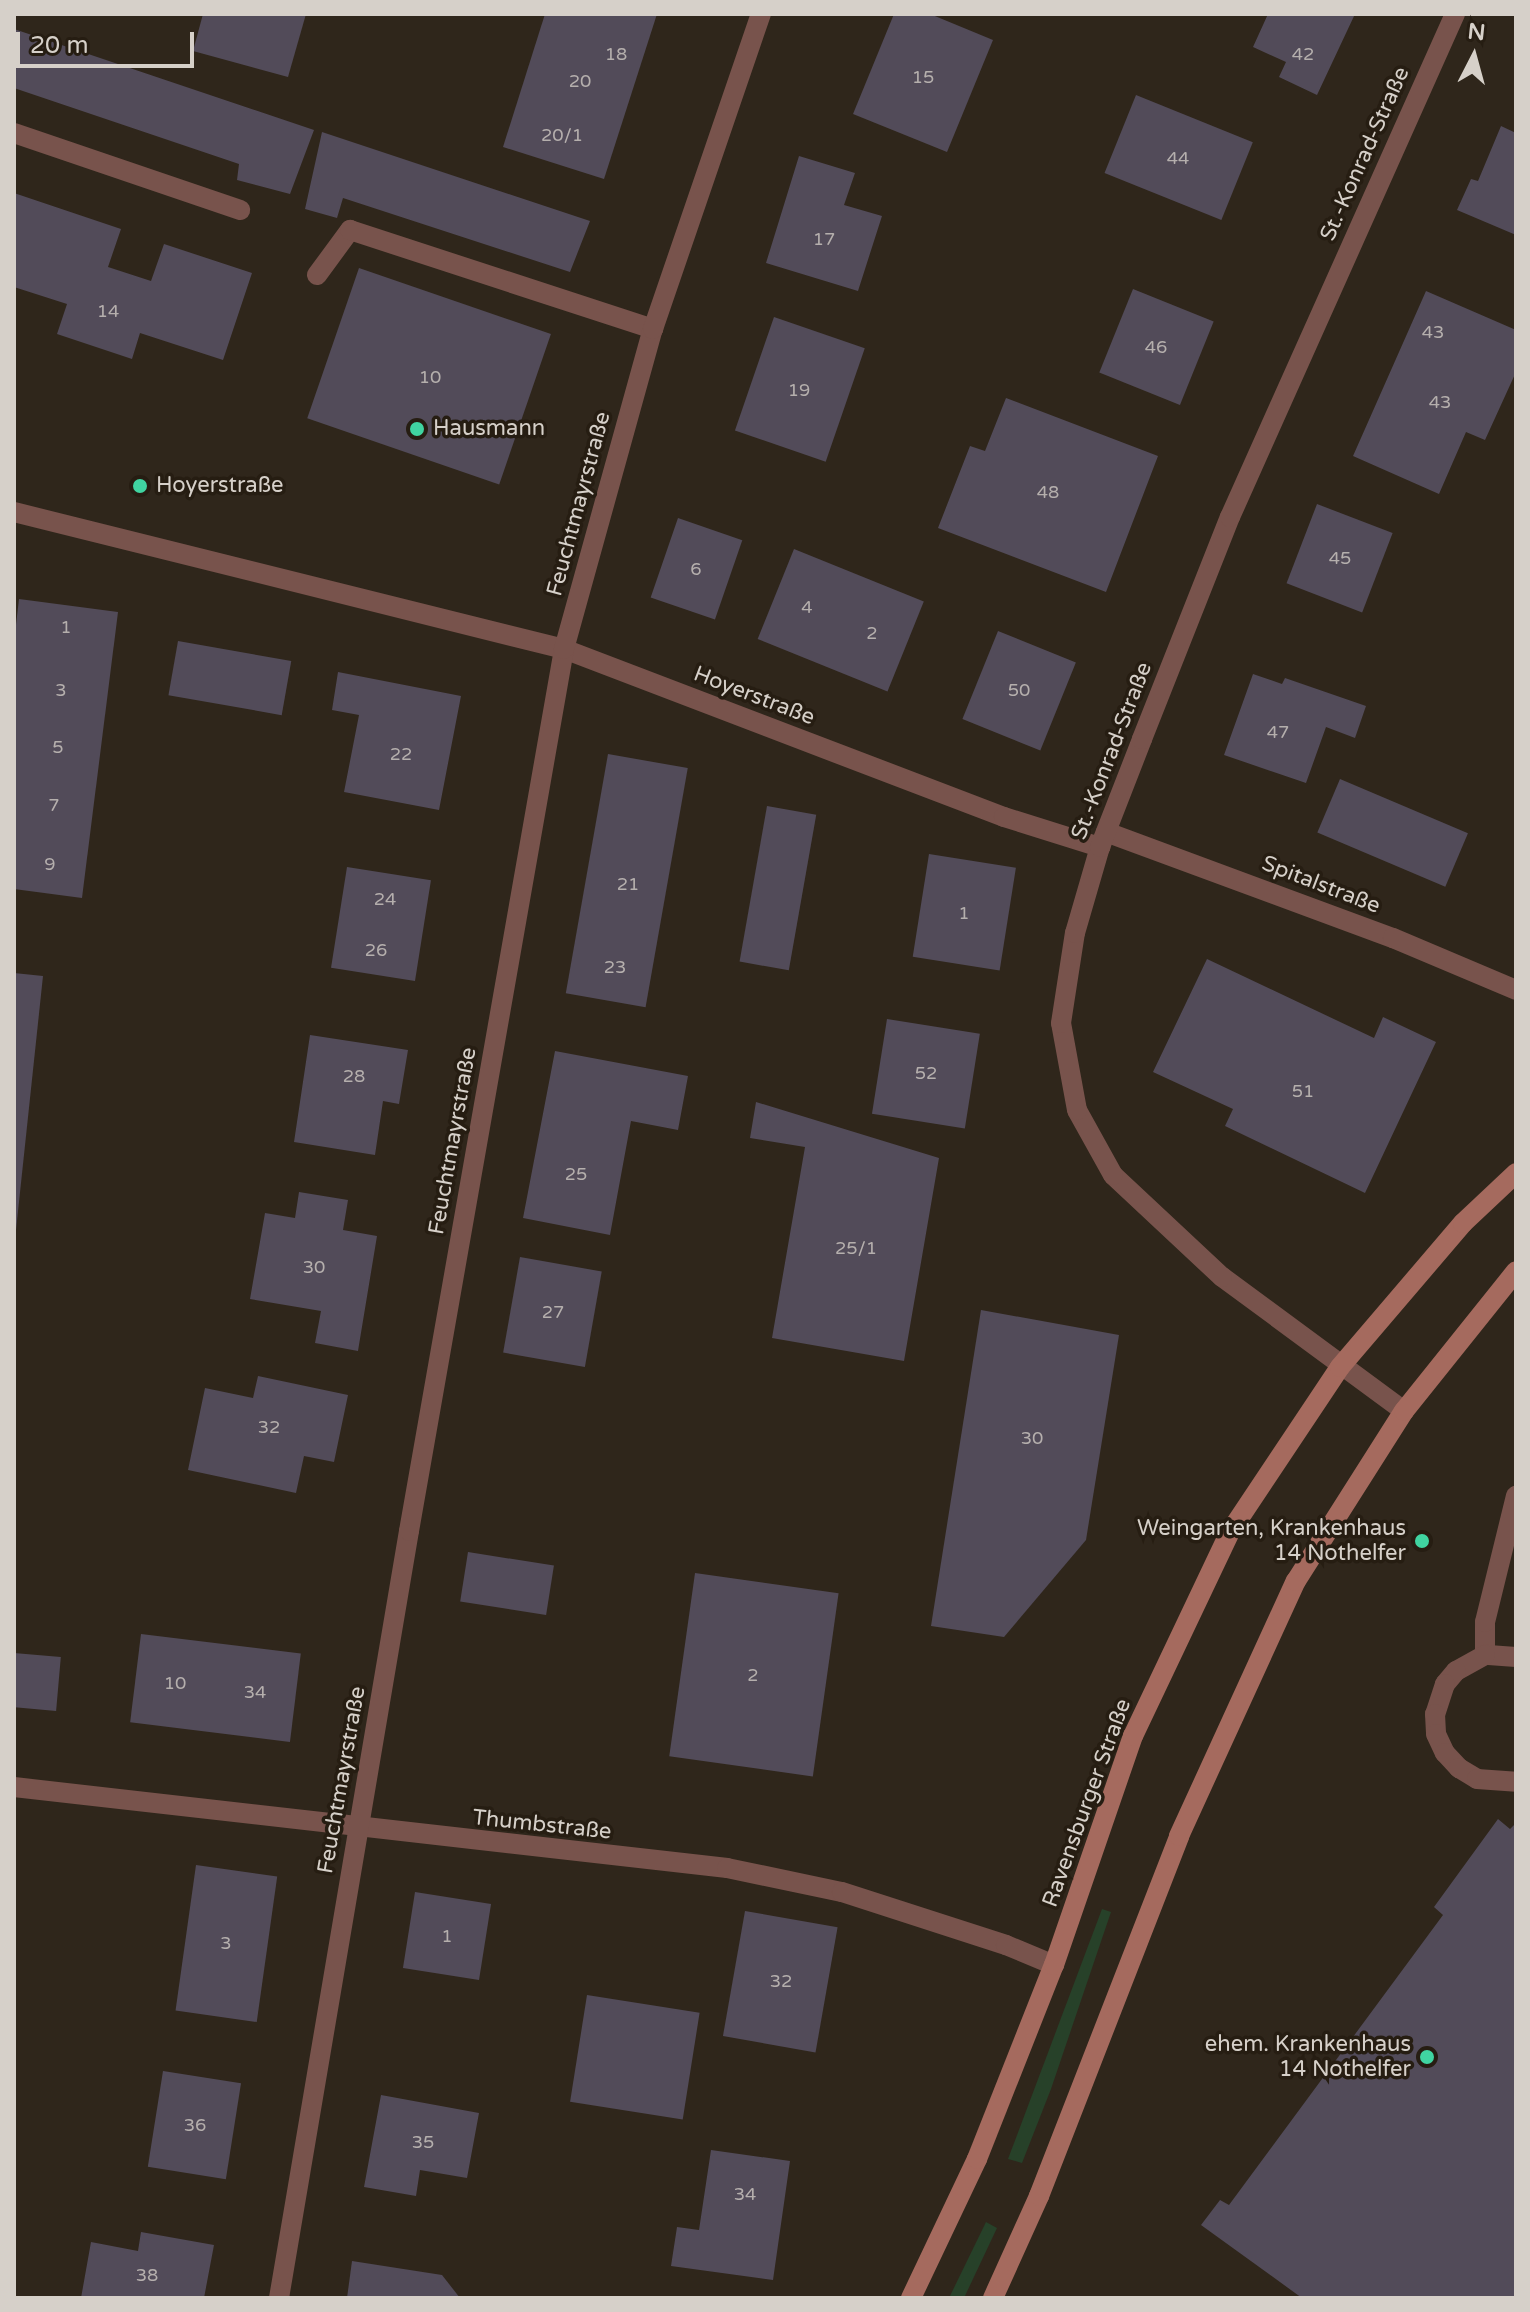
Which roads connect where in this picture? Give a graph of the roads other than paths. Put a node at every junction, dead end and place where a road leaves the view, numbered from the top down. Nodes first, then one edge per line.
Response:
1 (761, 14) edge
2 (1455, 14) edge
3 (14, 133) edge
4 (240, 210) dead end
5 (317, 275) dead end
6 (653, 329) junction
7 (14, 512) edge
8 (564, 649) junction
9 (1103, 839) junction
10 (1516, 990) edge
11 (1516, 1173) edge
12 (1516, 1271) edge
13 (1340, 1367) junction
14 (1404, 1411) junction
15 (1516, 1496) edge
16 (1485, 1655) junction
17 (1516, 1657) edge
18 (1516, 1782) edge
19 (14, 1787) edge
20 (357, 1828) junction
21 (1054, 1965) junction
22 (279, 2298) edge
23 (911, 2298) edge
24 (993, 2298) edge

1 - 6 street, Feuchtmayrstraße
2 - 9 street, St.-Konrad-Straße
3 - 4 street
5 - 6 street
6 - 8 street, Feuchtmayrstraße
7 - 8 street, Hoyerstraße
8 - 9 street, Hoyerstraße
8 - 20 street, Feuchtmayrstraße
9 - 10 street, Spitalstraße
9 - 13 street, St.-Konrad-Straße
11 - 13 main road, Ravensburger Straße
12 - 14 main road
13 - 14 street, St.-Konrad-Straße
13 - 21 main road, Ravensburger Straße
14 - 24 main road
15 - 16 street
16 - 17 street
16 - 18 street
19 - 20 street, Thumbstraße
20 - 21 street, Thumbstraße
20 - 22 street, Feuchtmayrstraße
21 - 23 main road, Ravensburger Straße

